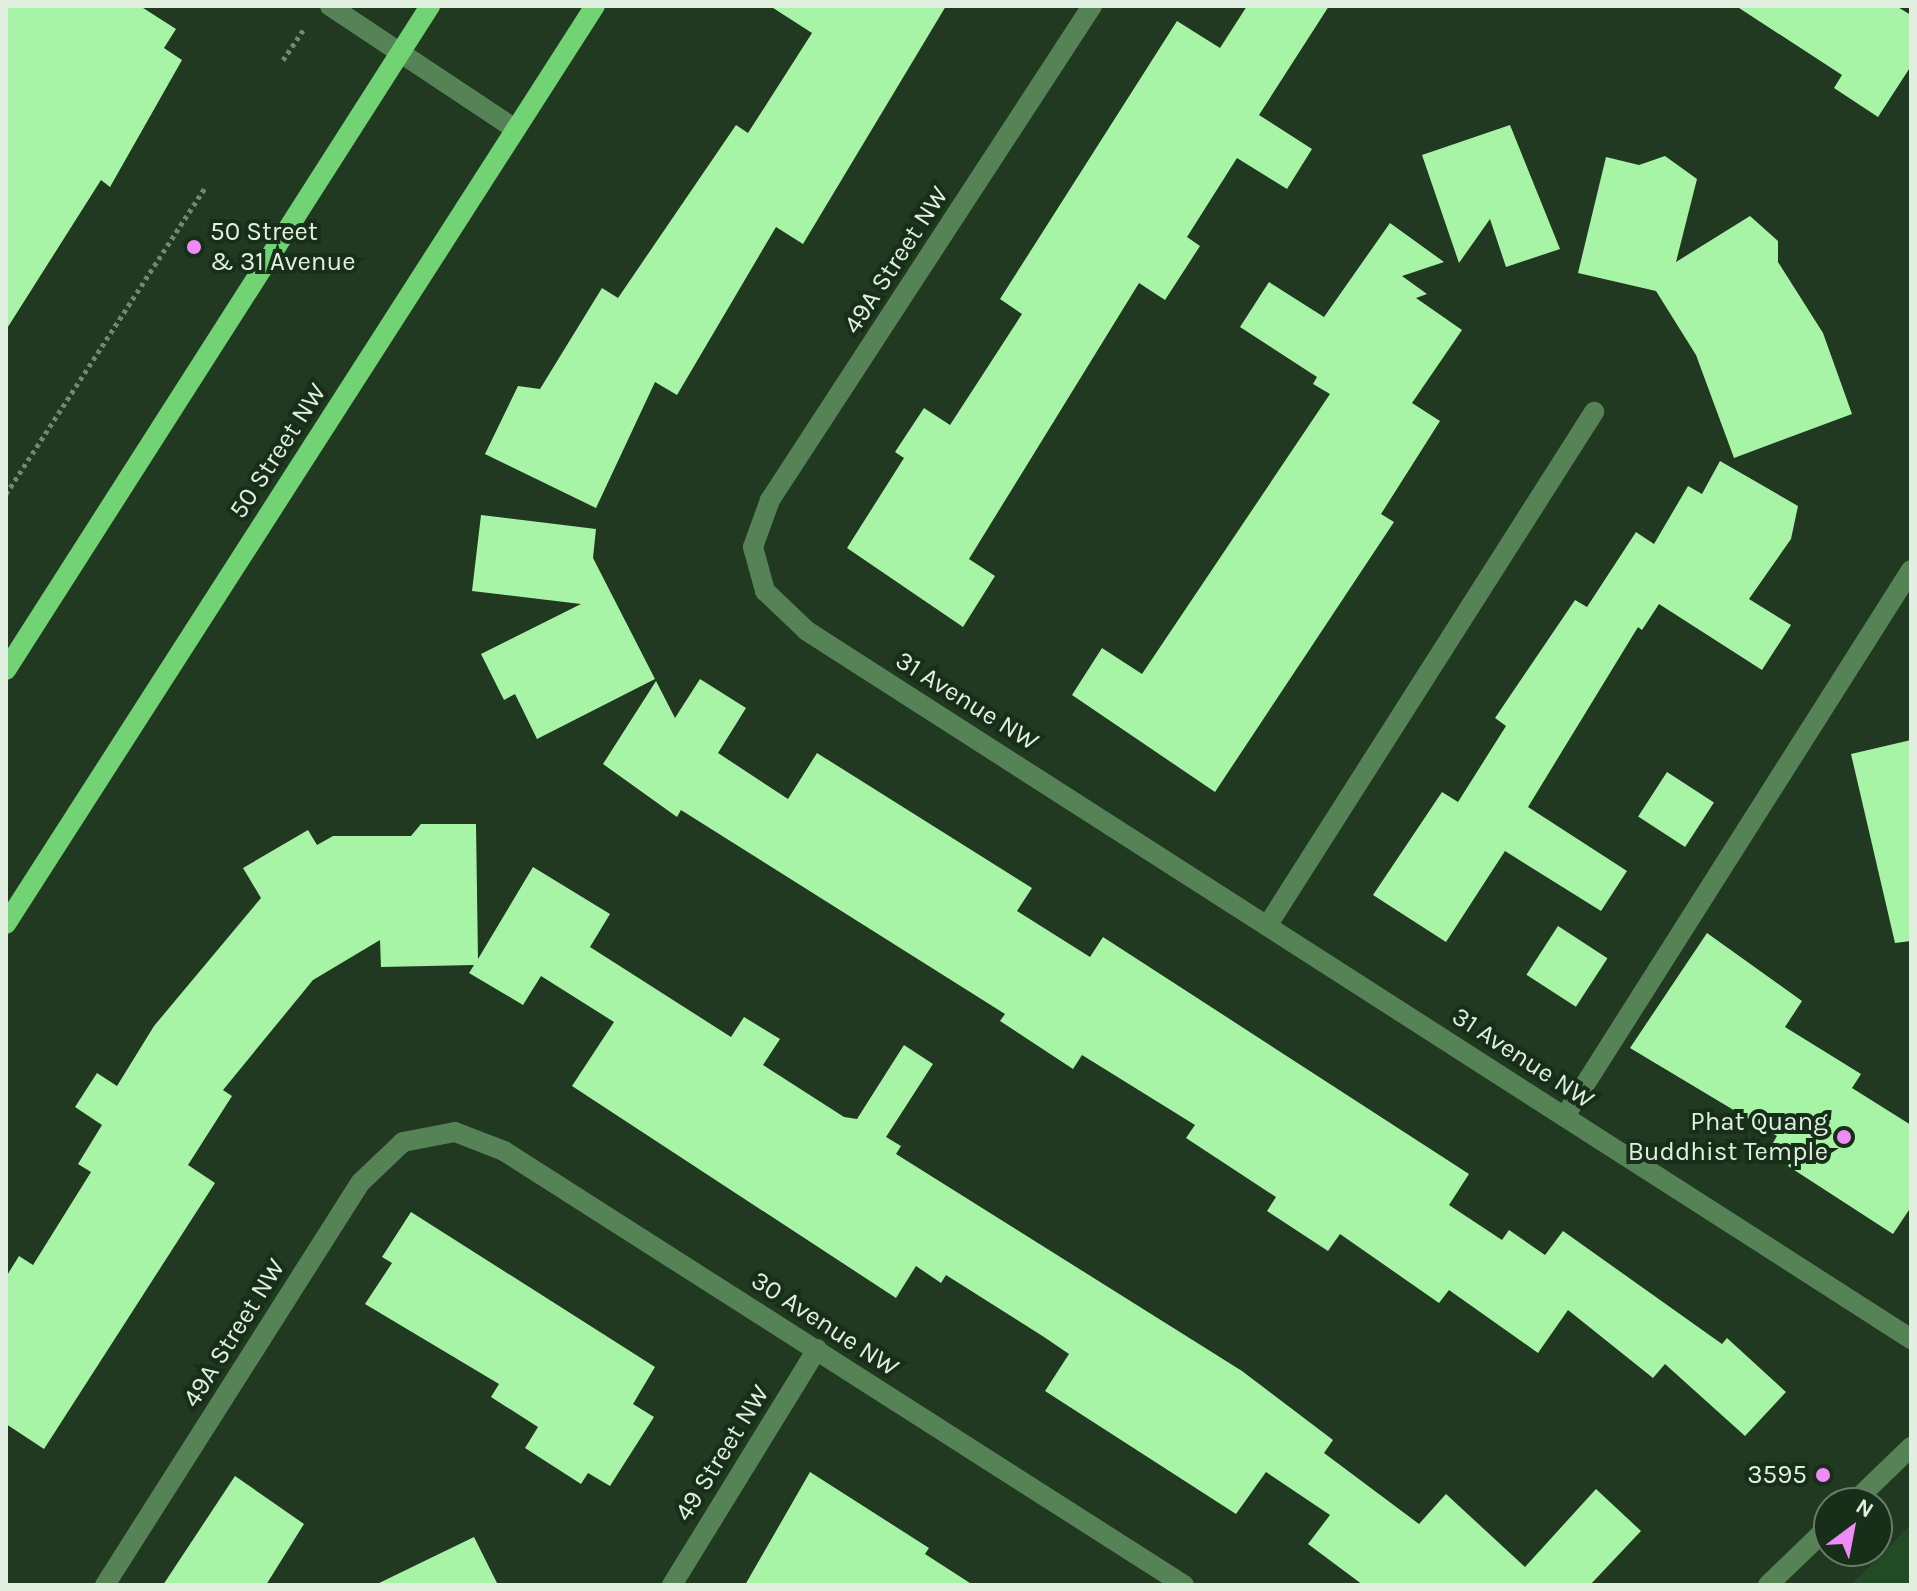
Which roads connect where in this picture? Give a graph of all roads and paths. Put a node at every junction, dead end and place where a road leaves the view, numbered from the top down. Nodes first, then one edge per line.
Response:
1 (330, 6) edge
2 (430, 6) edge
3 (595, 6) edge
4 (1092, 6) edge
5 (312, 17) dead end
6 (400, 53) junction
7 (283, 60) dead end
8 (515, 129) junction
9 (205, 187) dead end
10 (1594, 412) dead end
11 (6, 494) edge
12 (753, 547) joint
13 (1911, 570) edge
14 (6, 670) edge
15 (1269, 923) junction
16 (6, 924) edge
17 (1565, 1116) junction
18 (429, 1132) joint
19 (1911, 1339) edge
20 (817, 1349) junction
21 (1911, 1447) edge
22 (1870, 1487) edge
23 (1813, 1541) edge
24 (105, 1585) edge
25 (672, 1585) edge
26 (1184, 1585) edge
27 (1768, 1585) edge

1 - 6 street
2 - 6 main road
3 - 8 main road, 50 Street NW
4 - 12 street, 49A Street NW
5 - 7 path
6 - 8 street
6 - 14 main road
8 - 16 main road, 50 Street NW
9 - 11 path
10 - 15 street
12 - 15 street, 31 Avenue NW
13 - 17 street
15 - 17 street, 31 Avenue NW
17 - 19 street, 31 Avenue NW
18 - 20 street, 30 Avenue NW
18 - 24 street, 49A Street NW
20 - 25 street, 49 Street NW
20 - 26 street, 30 Avenue NW
21 - 22 street
23 - 27 street

